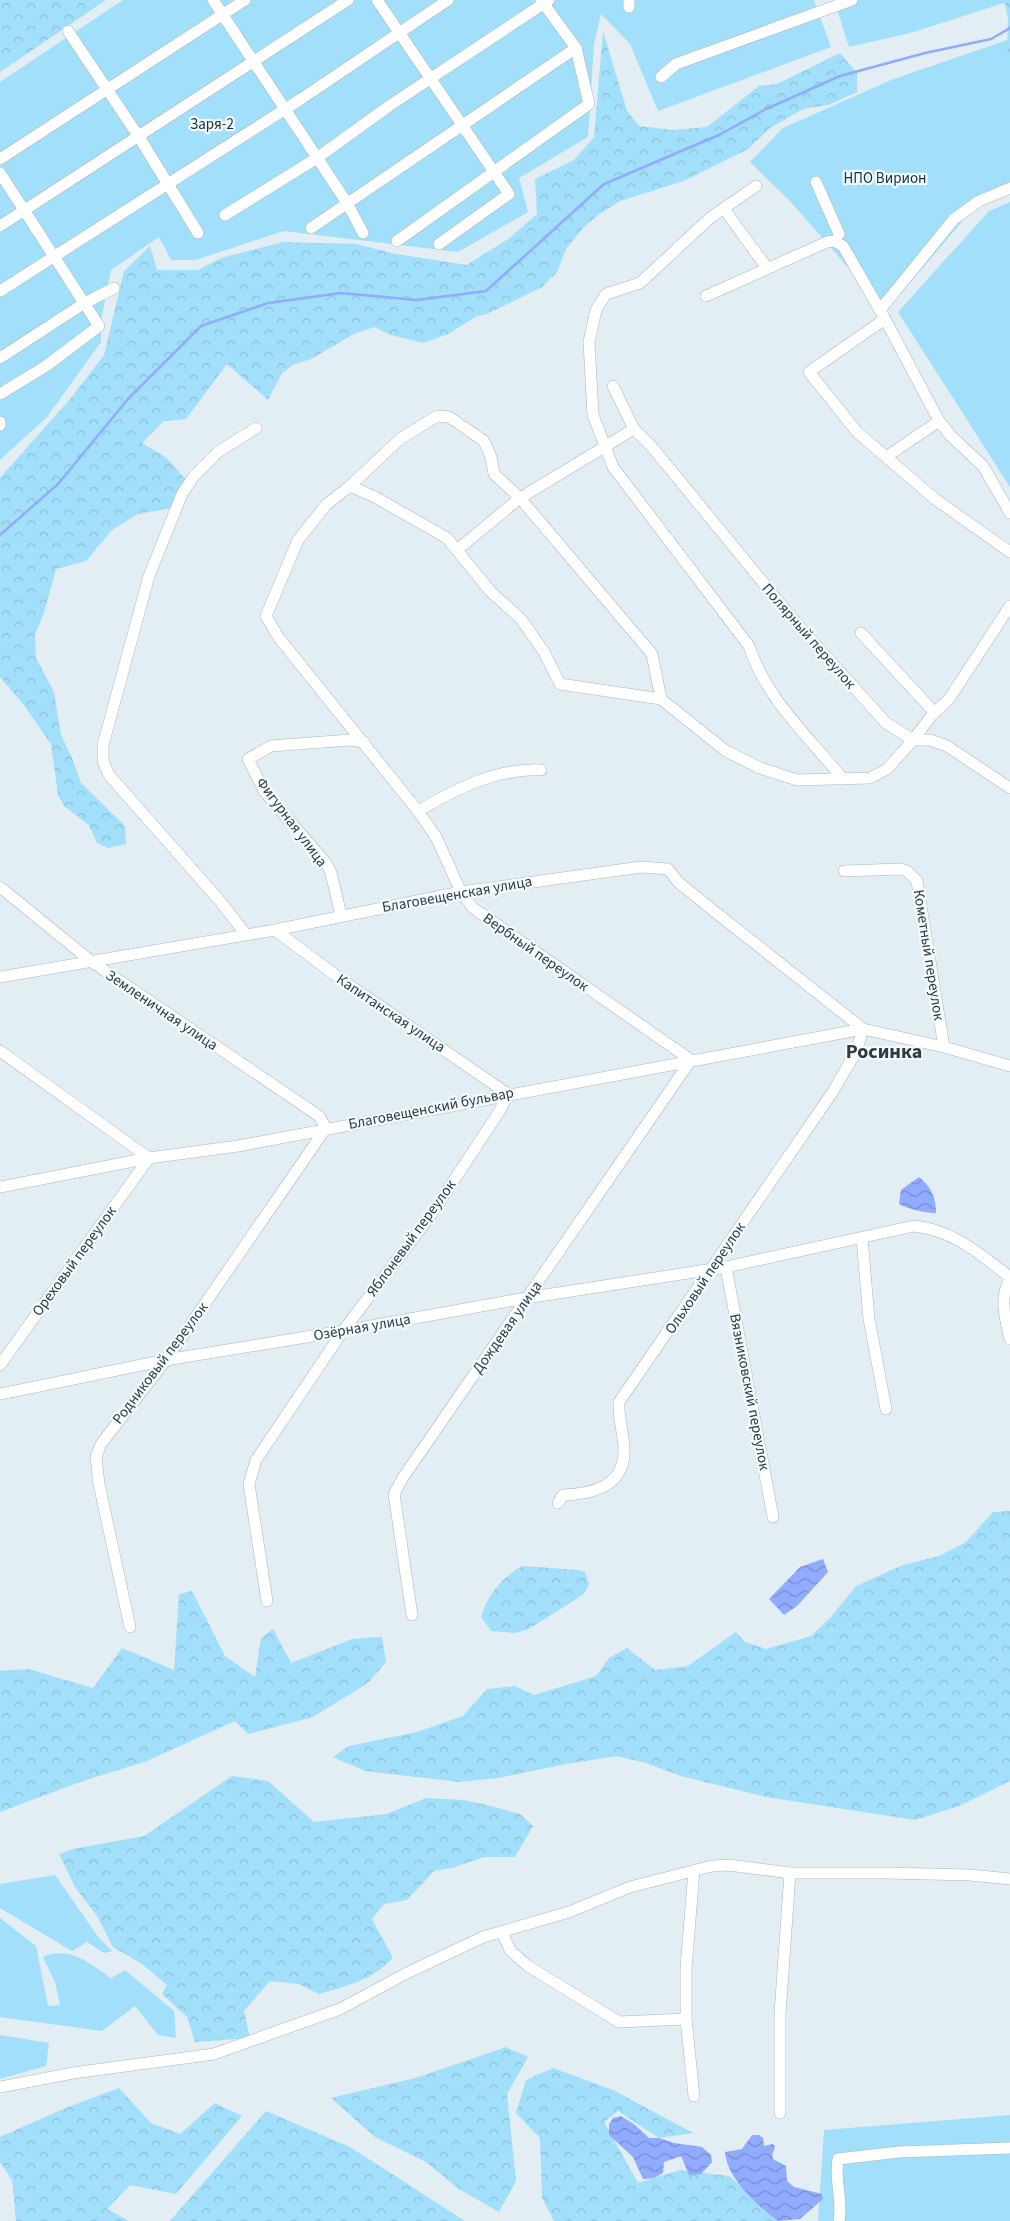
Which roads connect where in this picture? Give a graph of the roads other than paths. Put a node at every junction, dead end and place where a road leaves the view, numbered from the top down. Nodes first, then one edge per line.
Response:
1 (213, 0) edge
2 (246, 0) edge
3 (348, 0) edge
4 (377, 0) edge
5 (448, 0) edge
6 (852, 0) edge
7 (544, 1) edge
8 (836, 3) edge
9 (223, 15) junction
10 (68, 31) dead end
11 (400, 32) junction
12 (576, 48) junction
13 (254, 63) junction
14 (661, 77) dead end
15 (430, 79) junction
16 (108, 90) junction
17 (285, 109) junction
18 (460, 125) junction
19 (139, 137) junction
20 (317, 158) junction
21 (0, 159) edge
22 (493, 171) junction
23 (0, 173) edge
24 (816, 182) dead end
25 (166, 184) junction
26 (756, 186) dead end
27 (1010, 188) edge
28 (347, 204) junction
29 (724, 209) junction
30 (24, 211) junction
31 (225, 215) dead end
32 (0, 226) edge
33 (311, 228) dead end
34 (363, 233) dead end
35 (198, 234) dead end
36 (839, 234) dead end
37 (398, 241) dead end
38 (439, 244) dead end
39 (54, 257) junction
40 (767, 268) junction
41 (114, 288) dead end
42 (0, 291) edge
43 (706, 296) dead end
44 (83, 304) junction
45 (883, 315) junction
46 (0, 358) edge
47 (613, 386) dead end
48 (0, 394) edge
49 (940, 421) junction
50 (256, 428) dead end
51 (639, 433) junction
52 (605, 448) junction
53 (886, 457) junction
54 (350, 486) junction
55 (520, 498) junction
56 (1010, 513) edge
57 (457, 550) junction
58 (1010, 552) edge
59 (1010, 606) edge
60 (861, 633) dead end
61 (661, 699) junction
62 (934, 712) junction
63 (913, 740) junction
64 (364, 742) junction
65 (542, 770) dead end
66 (843, 779) junction
67 (1010, 788) edge
68 (418, 810) junction
69 (844, 871) dead end
70 (0, 887) edge
71 (461, 892) junction
72 (341, 915) junction
73 (275, 930) junction
74 (245, 933) junction
75 (92, 962) junction
76 (0, 977) edge
77 (863, 1029) junction
78 (944, 1047) junction
79 (0, 1051) edge
80 (691, 1060) junction
81 (1010, 1066) edge
82 (508, 1094) junction
83 (326, 1128) junction
84 (149, 1158) junction
85 (0, 1187) edge
86 (862, 1238) junction
87 (726, 1267) junction
88 (711, 1269) junction
89 (1010, 1278) edge
90 (526, 1298) junction
91 (343, 1331) junction
92 (1010, 1339) edge
93 (166, 1360) junction
94 (0, 1365) edge
95 (0, 1394) edge
96 (886, 1409) dead end
97 (558, 1503) dead end
98 (773, 1517) dead end
99 (267, 1601) dead end
100 (412, 1615) dead end
101 (130, 1626) dead end
102 (694, 1871) junction
103 (790, 1874) junction
104 (1010, 1879) edge
105 (502, 1932) junction
106 (686, 2019) junction
107 (0, 2087) edge
108 (694, 2096) dead end
109 (780, 2113) dead end
110 (1010, 2148) edge
111 (840, 2221) edge

1 - 9 street
2 - 9 street
3 - 13 street
4 - 11 street
5 - 11 street
6 - 8 street
7 - 12 street
7 - 15 street
8 - 14 street
9 - 13 street
9 - 16 street
10 - 16 street
11 - 15 street
11 - 17 street
12 - 18 street
12 - 22 street
13 - 17 street
13 - 19 street
15 - 18 street
15 - 20 street
16 - 19 street
16 - 21 street
17 - 20 street
17 - 25 street
18 - 22 street
18 - 28 street
19 - 25 street
19 - 30 street
20 - 28 street
20 - 31 street
22 - 37 street
22 - 38 street
23 - 30 street
24 - 36 street
25 - 35 street
25 - 39 street
26 - 29 street
27 - 45 street
28 - 33 street
28 - 34 street
29 - 40 street
29 - 52 street
30 - 32 street
30 - 39 street
39 - 42 street
39 - 44 street
40 - 43 street
40 - 45 street
41 - 44 street
44 - 46 street
44 - 48 street
45 - 49 street
45 - 53 street
47 - 51 street, Полярный переулок
49 - 53 street
49 - 56 street
50 - 74 street
51 - 52 street
51 - 63 street, Полярный переулок
52 - 55 street
52 - 66 street
53 - 58 street
54 - 55 street
54 - 57 street
54 - 64 street, Вербный переулок
55 - 57 street
55 - 61 street
57 - 61 street
59 - 62 street
60 - 62 street
61 - 66 street
62 - 63 street
63 - 66 street
63 - 67 street, Полярный переулок
64 - 68 street, Вербный переулок
64 - 72 street, Фигурная улица
65 - 68 street
68 - 71 street, Вербный переулок
69 - 78 street, Кометный переулок
70 - 75 street, Земленичная улица
71 - 72 street, Благовещенская улица
71 - 77 street, Благовещенская улица
71 - 80 street, Вербный переулок
72 - 73 street, Благовещенская улица
73 - 74 street, Благовещенская улица
73 - 82 street, Капитанская улица
74 - 75 street, Благовещенская улица
75 - 76 street, Благовещенская улица
75 - 83 street, Земленичная улица
77 - 78 street
77 - 80 street, Благовещенский бульвар
77 - 88 street, Ольховый переулок
78 - 81 street
79 - 84 street
80 - 82 street, Благовещенский бульвар
80 - 90 street, Дождевая улица
82 - 83 street, Благовещенский бульвар
82 - 91 street, Яблоневый переулок
83 - 84 street, Благовещенский бульвар
83 - 93 street, Родниковый переулок
84 - 85 street, Благовещенский бульвар
84 - 94 street, Ореховый переулок
86 - 87 street, Озёрная улица
86 - 89 street, Озёрная улица
86 - 96 street
87 - 88 street, Озёрная улица
87 - 98 street, Вязниковский переулок
88 - 90 street, Озёрная улица
88 - 97 street, Ольховый переулок
89 - 92 street
90 - 91 street, Озёрная улица
90 - 100 street, Дождевая улица
91 - 93 street, Озёрная улица
91 - 99 street, Яблоневый переулок
93 - 95 street, Озёрная улица
93 - 101 street, Родниковый переулок
102 - 103 street
102 - 105 street
102 - 106 street
103 - 104 street
103 - 109 street
105 - 106 street
105 - 107 street
106 - 108 street
110 - 111 street

